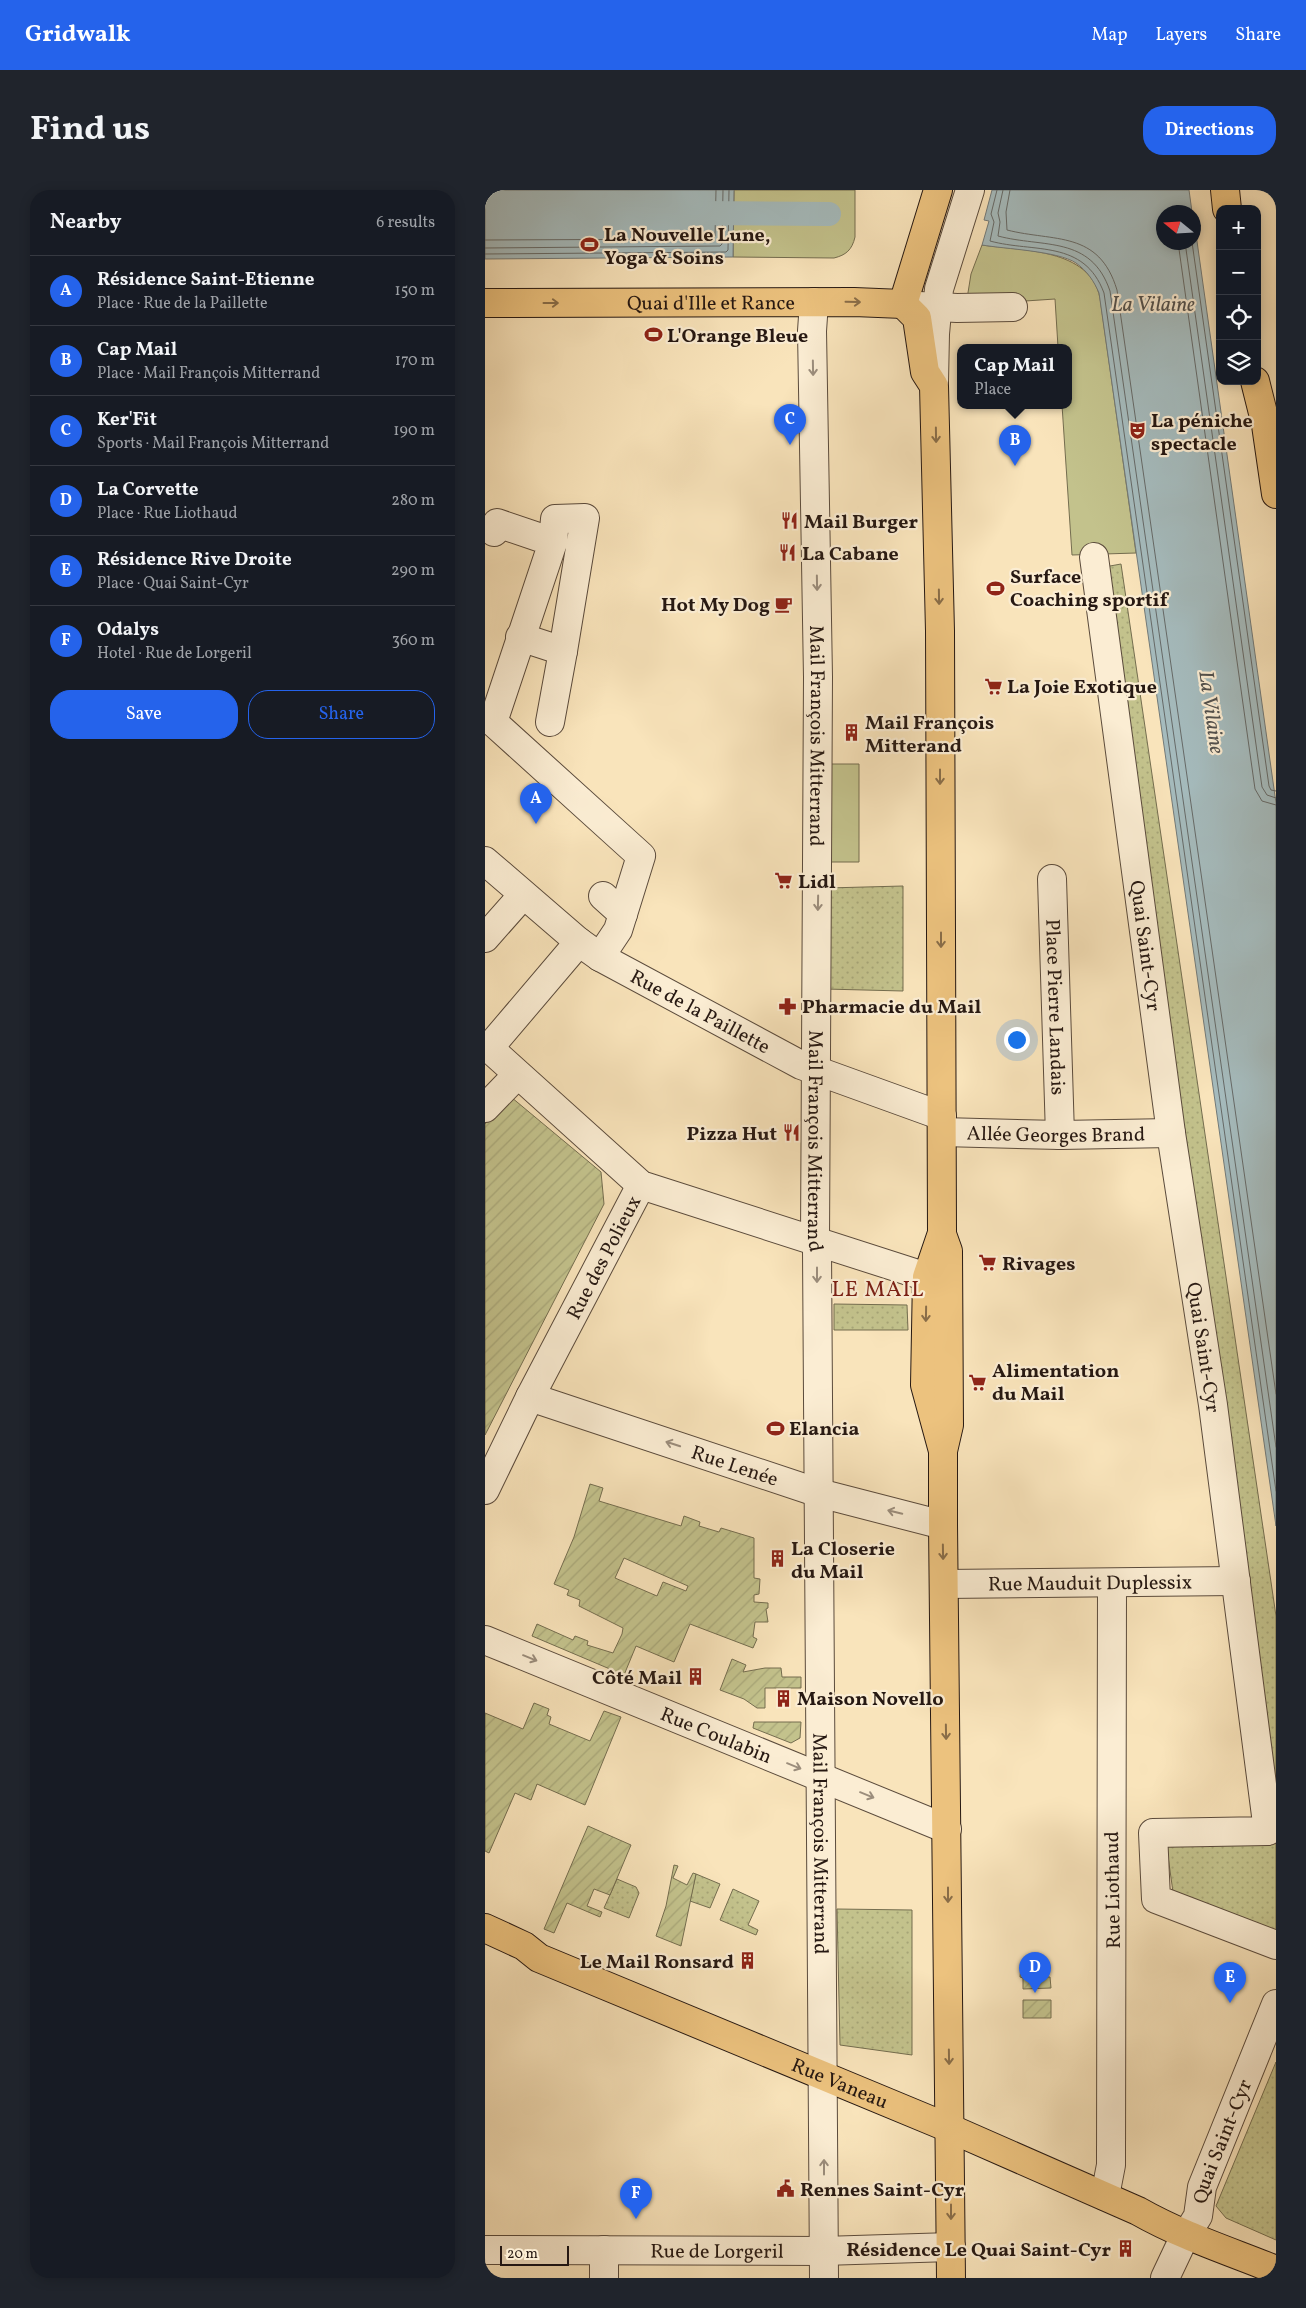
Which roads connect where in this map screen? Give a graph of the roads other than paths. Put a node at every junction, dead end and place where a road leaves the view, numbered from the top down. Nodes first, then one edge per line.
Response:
1 (921, 190) edge
2 (938, 190) edge
3 (970, 190) edge
4 (1225, 190) edge
5 (1227, 205) edge
6 (491, 301) edge
7 (814, 302) junction
8 (903, 304) junction
9 (937, 307) junction
10 (1013, 307) dead end
11 (1256, 385) edge
12 (934, 386) junction
13 (1276, 494) edge
14 (494, 532) dead end
15 (553, 542) junction
16 (1094, 557) dead end
17 (519, 637) junction
18 (563, 651) junction
19 (550, 722) dead end
20 (487, 872) edge
21 (1052, 879) dead end
22 (523, 895) junction
23 (603, 896) dead end
24 (623, 914) junction
25 (485, 938) edge
26 (589, 949) junction
27 (817, 1072) junction
28 (517, 1075) junction
29 (485, 1108) edge
30 (942, 1124) junction
31 (1171, 1133) junction
32 (1060, 1135) junction
33 (641, 1185) junction
34 (942, 1233) junction
35 (815, 1240) junction
36 (927, 1277) junction
37 (530, 1397) junction
38 (943, 1451) junction
39 (485, 1490) edge
40 (819, 1493) junction
41 (943, 1524) junction
42 (1236, 1581) junction
43 (944, 1584) junction
44 (1112, 1584) junction
45 (485, 1640) edge
46 (822, 1777) junction
47 (947, 1829) junction
48 (485, 1928) edge
49 (1276, 1945) edge
50 (485, 1948) edge
51 (539, 1958) junction
52 (1276, 2004) edge
53 (824, 2076) junction
54 (949, 2128) junction
55 (1105, 2196) junction
56 (1188, 2233) junction
57 (951, 2247) junction
58 (485, 2250) edge
59 (604, 2250) junction
60 (823, 2250) junction
61 (1264, 2265) edge
62 (604, 2278) edge
63 (824, 2278) edge
64 (951, 2278) edge
65 (1165, 2278) edge

1 - 8 main road
2 - 8 main road
3 - 9 street
4 - 5 main road
6 -> 7 main road, Quai d'Ille et Rance
7 -> 8 main road, Quai d'Ille et Rance
7 -> 27 street, Mail François Mitterrand
8 - 9 street, Quai d'Ille et Rance
8 - 12 main road
9 - 10 street, Quai d'Ille et Rance
9 - 12 street
11 - 13 main road
12 -> 30 main road
14 - 15 street
15 - 17 street
15 - 18 street
16 - 31 street, Quai Saint-Cyr
17 - 18 street
17 - 24 street
18 - 19 street
20 - 22 street, Rue de la Paillette
21 - 32 street, Place Pierre Landais
22 - 25 street
22 - 26 street, Rue de la Paillette
23 - 24 street
24 - 26 street
26 - 27 street, Rue de la Paillette
26 - 28 street
27 - 30 street, Rue de la Paillette
27 - 35 street, Mail François Mitterrand
28 - 29 street
28 - 33 street
30 - 32 street, Allée Georges Brand
30 - 34 main road
31 - 32 street, Allée Georges Brand
31 - 42 street, Quai Saint-Cyr
33 - 35 street, Rue des Polieux
33 - 37 street, Rue des Polieux
34 - 36 main road
34 - 38 main road
35 - 36 street, Rue des Polieux
35 -> 40 street, Mail François Mitterrand
36 -> 38 main road
37 - 39 street, Rue des Polieux
40 -> 37 street, Rue Lenée
38 - 41 main road
41 -> 40 street, Rue Lenée
40 - 46 street, Mail François Mitterrand
41 -> 43 main road
42 - 44 street, Rue Mauduit Duplessix
42 - 49 street, Quai Saint-Cyr
43 - 44 street, Rue Mauduit Duplessix
43 -> 47 main road
44 - 55 street, Rue Liothaud
45 -> 46 street, Rue Coulabin
46 -> 47 street, Rue Coulabin
46 - 53 street, Mail François Mitterrand
47 -> 54 main road
48 - 51 main road, Rue Vaneau
50 - 51 main road, Rue Vaneau
51 - 53 main road, Rue Vaneau
52 - 56 street, Quai Saint-Cyr
53 - 54 main road, Rue Vaneau
60 -> 53 street, Mail François Mitterrand
54 - 55 main road, Rue Vaneau
54 -> 57 main road
55 - 56 main road, Rue Vaneau
56 - 61 main road, Rue Vaneau
56 - 65 street, Quai Saint-Cyr
57 - 60 street, Rue de Lorgeril
57 - 64 main road
58 - 59 street, Rue de Lorgeril
59 - 60 street, Rue de Lorgeril
59 - 62 street
60 - 63 street, Mail François Mitterrand

